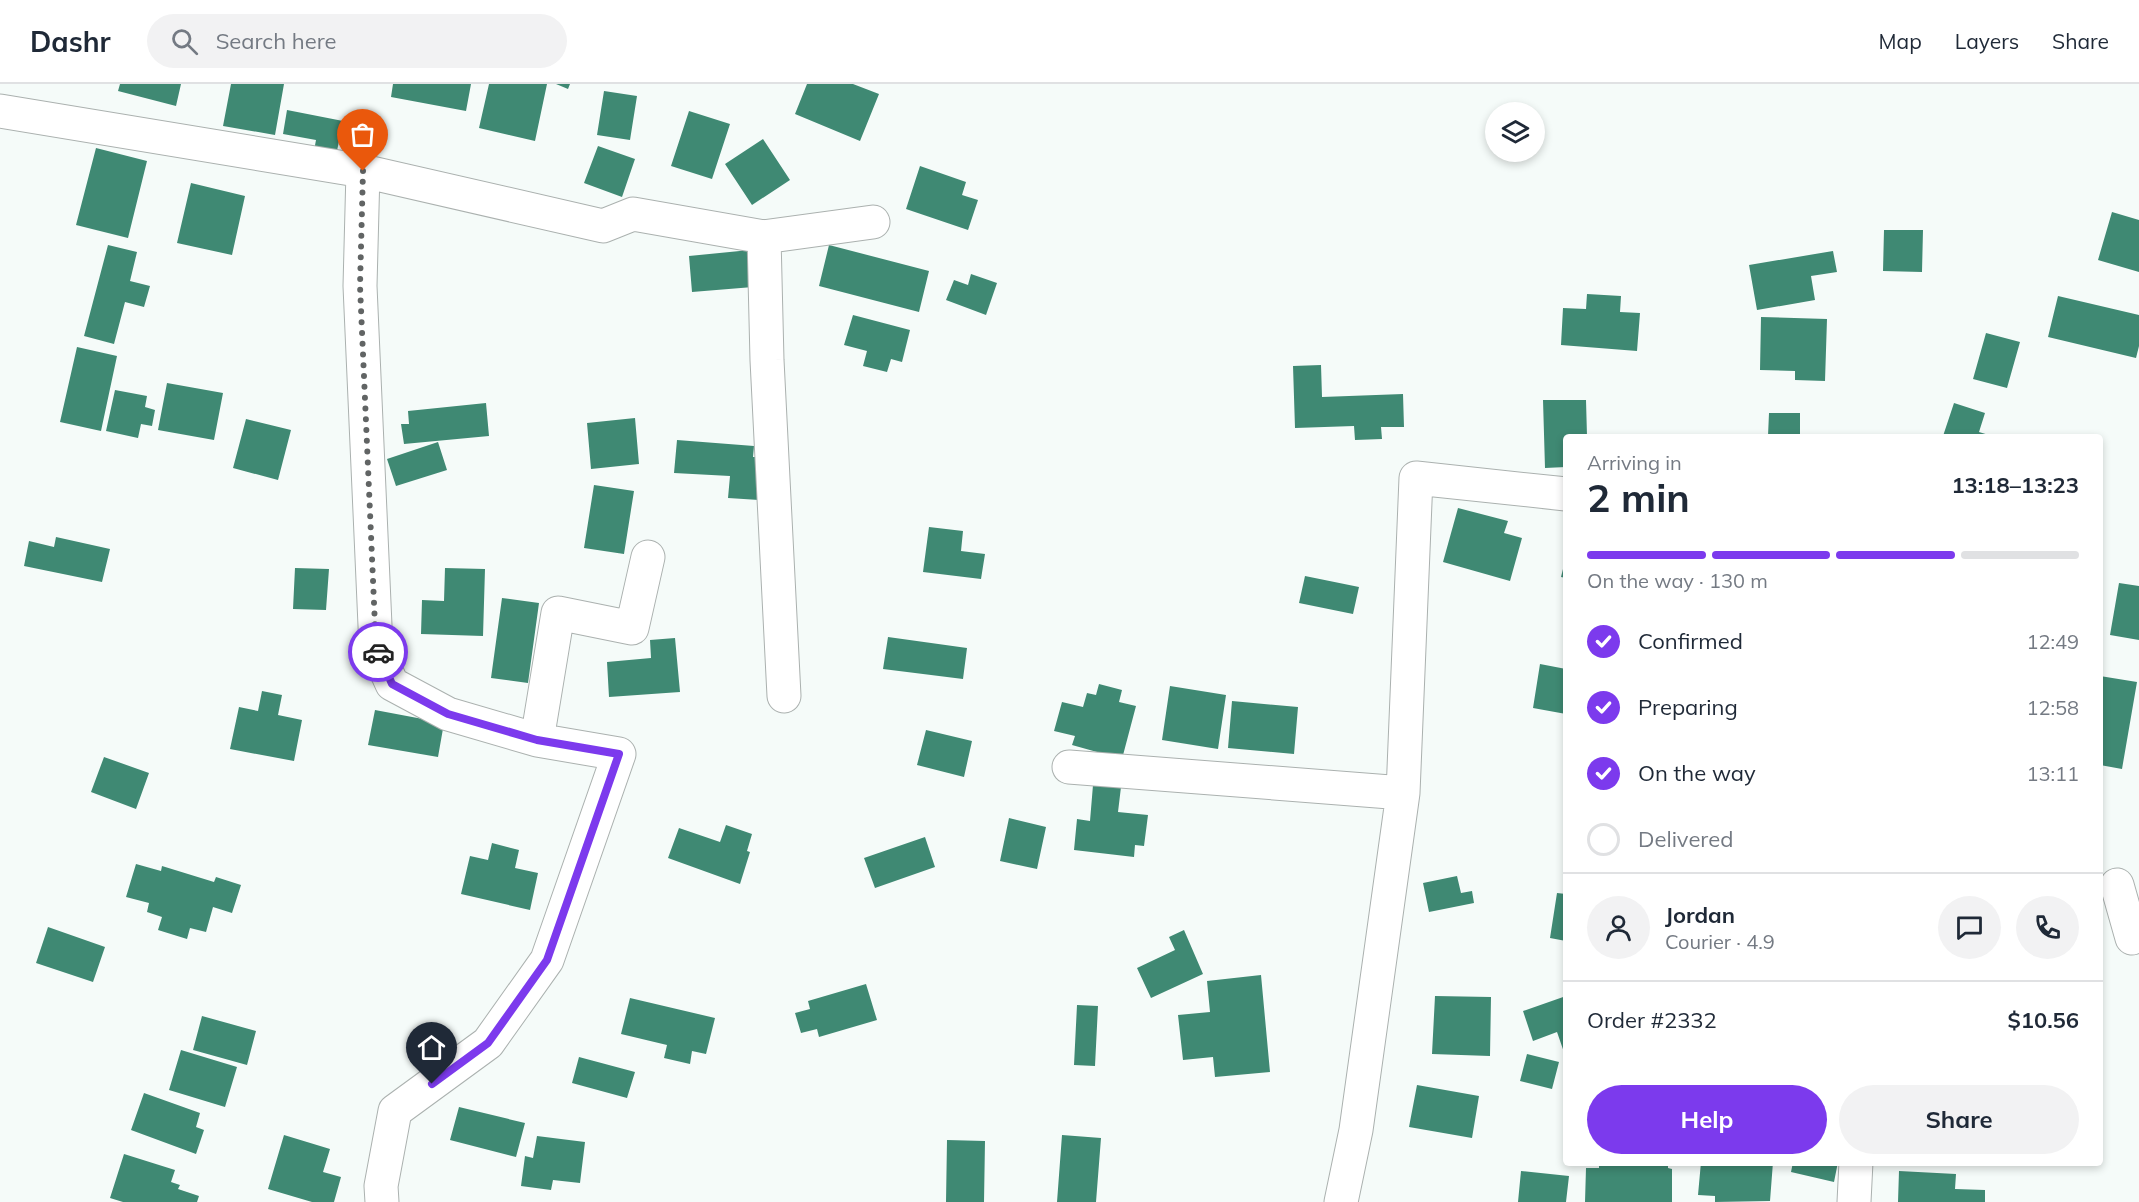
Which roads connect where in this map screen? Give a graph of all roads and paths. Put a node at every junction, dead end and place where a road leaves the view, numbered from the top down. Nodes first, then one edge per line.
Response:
1 (0, 111) edge
2 (363, 171) junction
3 (873, 222) dead end
4 (764, 237) junction
5 (1563, 494) edge
6 (648, 557) dead end
7 (784, 696) dead end
8 (537, 740) junction
9 (1069, 767) dead end
10 (1403, 793) junction
11 (2118, 885) edge
12 (2132, 938) dead end
13 (1856, 1166) edge
14 (382, 1202) edge
15 (1341, 1202) edge
16 (1854, 1202) edge

1 - 2 street
2 - 4 street
2 - 8 street
3 - 4 street
4 - 7 street
5 - 10 street
6 - 8 street
8 - 14 street
9 - 10 street
10 - 15 street
11 - 12 street
13 - 16 street

